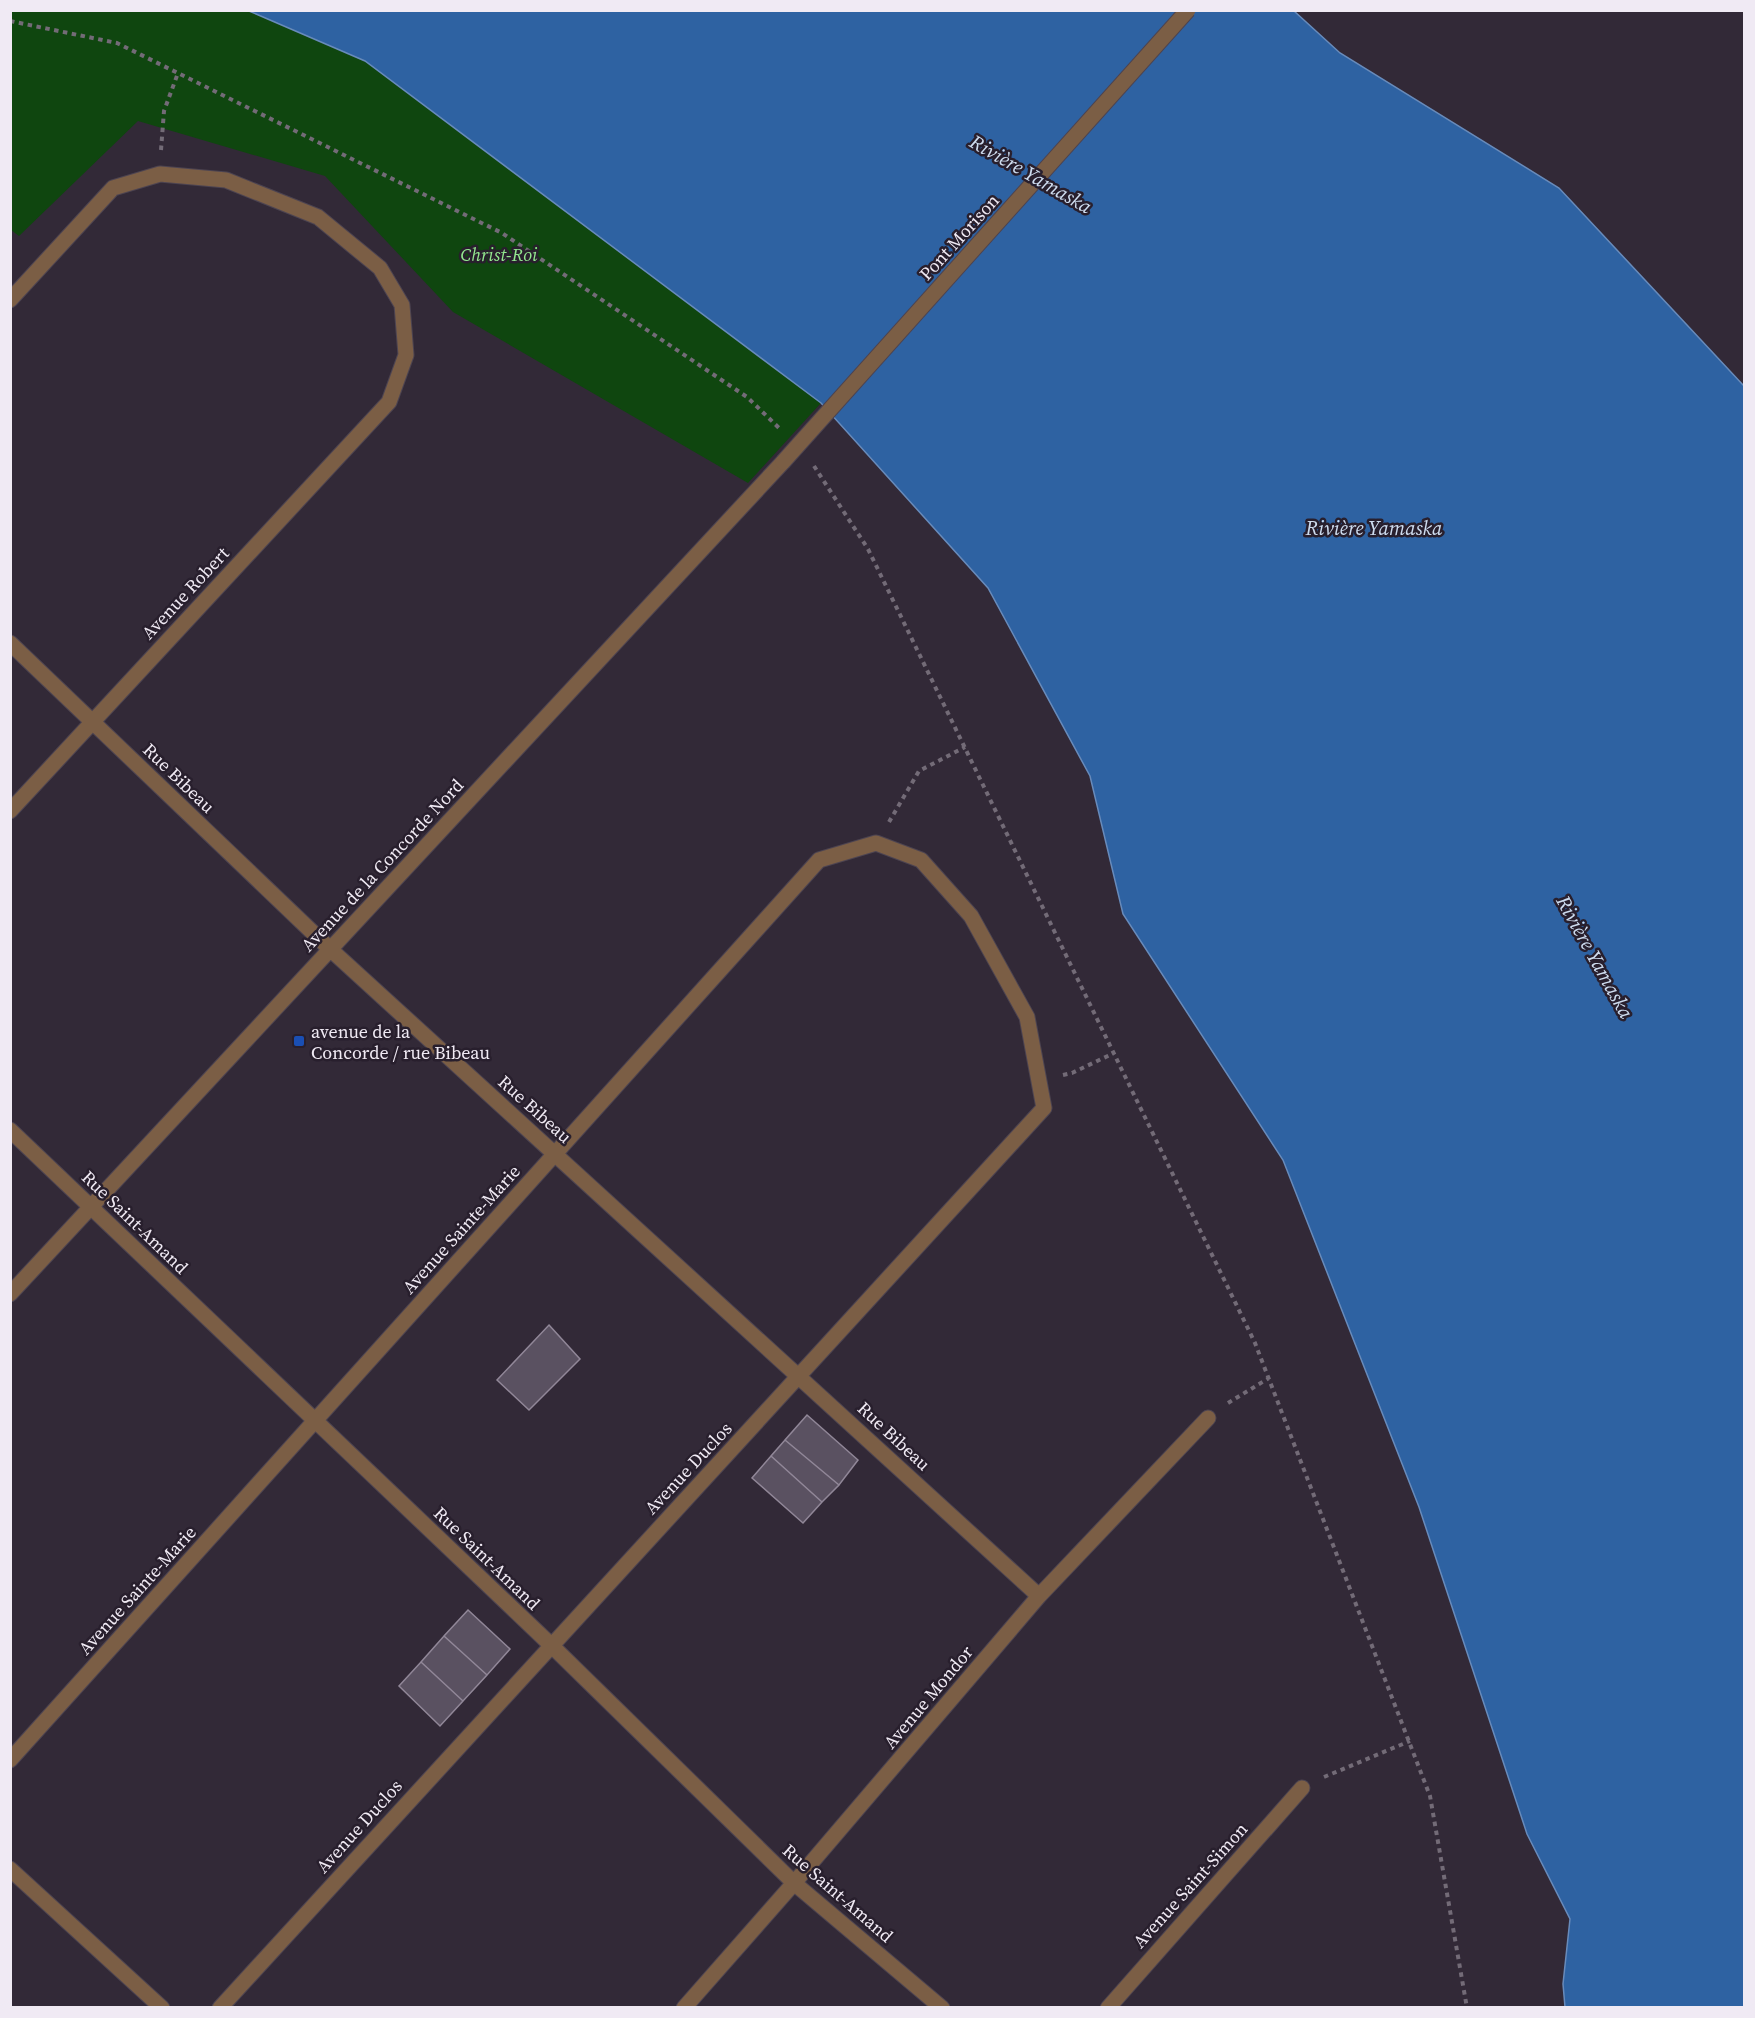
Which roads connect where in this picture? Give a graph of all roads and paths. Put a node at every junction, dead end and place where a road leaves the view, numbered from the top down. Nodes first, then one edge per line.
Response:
1 (1188, 10) edge
2 (178, 72) dead end
3 (160, 174) junction
4 (10, 300) edge
5 (783, 462) joint
6 (10, 643) edge
7 (92, 722) junction
8 (965, 747) dead end
9 (10, 811) edge
10 (876, 843) junction
11 (330, 949) junction
12 (1114, 1053) dead end
13 (1072, 1073) dead end
14 (10, 1130) edge
15 (555, 1154) junction
16 (91, 1207) junction
17 (10, 1294) edge
18 (800, 1376) junction
19 (1269, 1378) dead end
20 (1236, 1396) dead end
21 (1208, 1418) dead end
22 (315, 1420) junction
23 (1040, 1596) junction
24 (552, 1646) junction
25 (1410, 1741) dead end
26 (10, 1760) edge
27 (1346, 1767) dead end
28 (1302, 1788) dead end
29 (10, 1869) edge
30 (794, 1883) junction
31 (162, 2007) edge
32 (220, 2007) edge
33 (684, 2007) edge
34 (942, 2007) edge
35 (1108, 2007) edge

1 - 5 street, Pont Morison, bridge
2 - 3 path
3 - 4 street
3 - 7 street, Avenue Robert
5 - 11 street, Avenue de la Concorde Nord
6 - 7 street, Rue Bibeau
7 - 9 street, Avenue Robert
7 - 11 street, Rue Bibeau
8 - 10 path
10 - 15 street, Avenue Sainte-Marie
10 - 18 street, Avenue Duclos
11 - 15 street, Rue Bibeau
11 - 16 street, Avenue de la Concorde Nord
12 - 13 path
14 - 16 street, Rue Saint-Amand
15 - 18 street, Rue Bibeau
15 - 22 street, Avenue Sainte-Marie
16 - 17 street, Avenue de la Concorde Nord
16 - 22 street, Rue Saint-Amand
18 - 23 street, Rue Bibeau
18 - 24 street, Avenue Duclos
19 - 20 path
21 - 23 street, Avenue Mondor
22 - 24 street, Rue Saint-Amand
22 - 26 street, Avenue Sainte-Marie
23 - 30 street, Avenue Mondor
24 - 30 street, Rue Saint-Amand
24 - 32 street, Avenue Duclos
25 - 27 path
28 - 35 street, Avenue Saint-Simon
29 - 31 street
30 - 33 street, Avenue Mondor
30 - 34 street, Rue Saint-Amand

